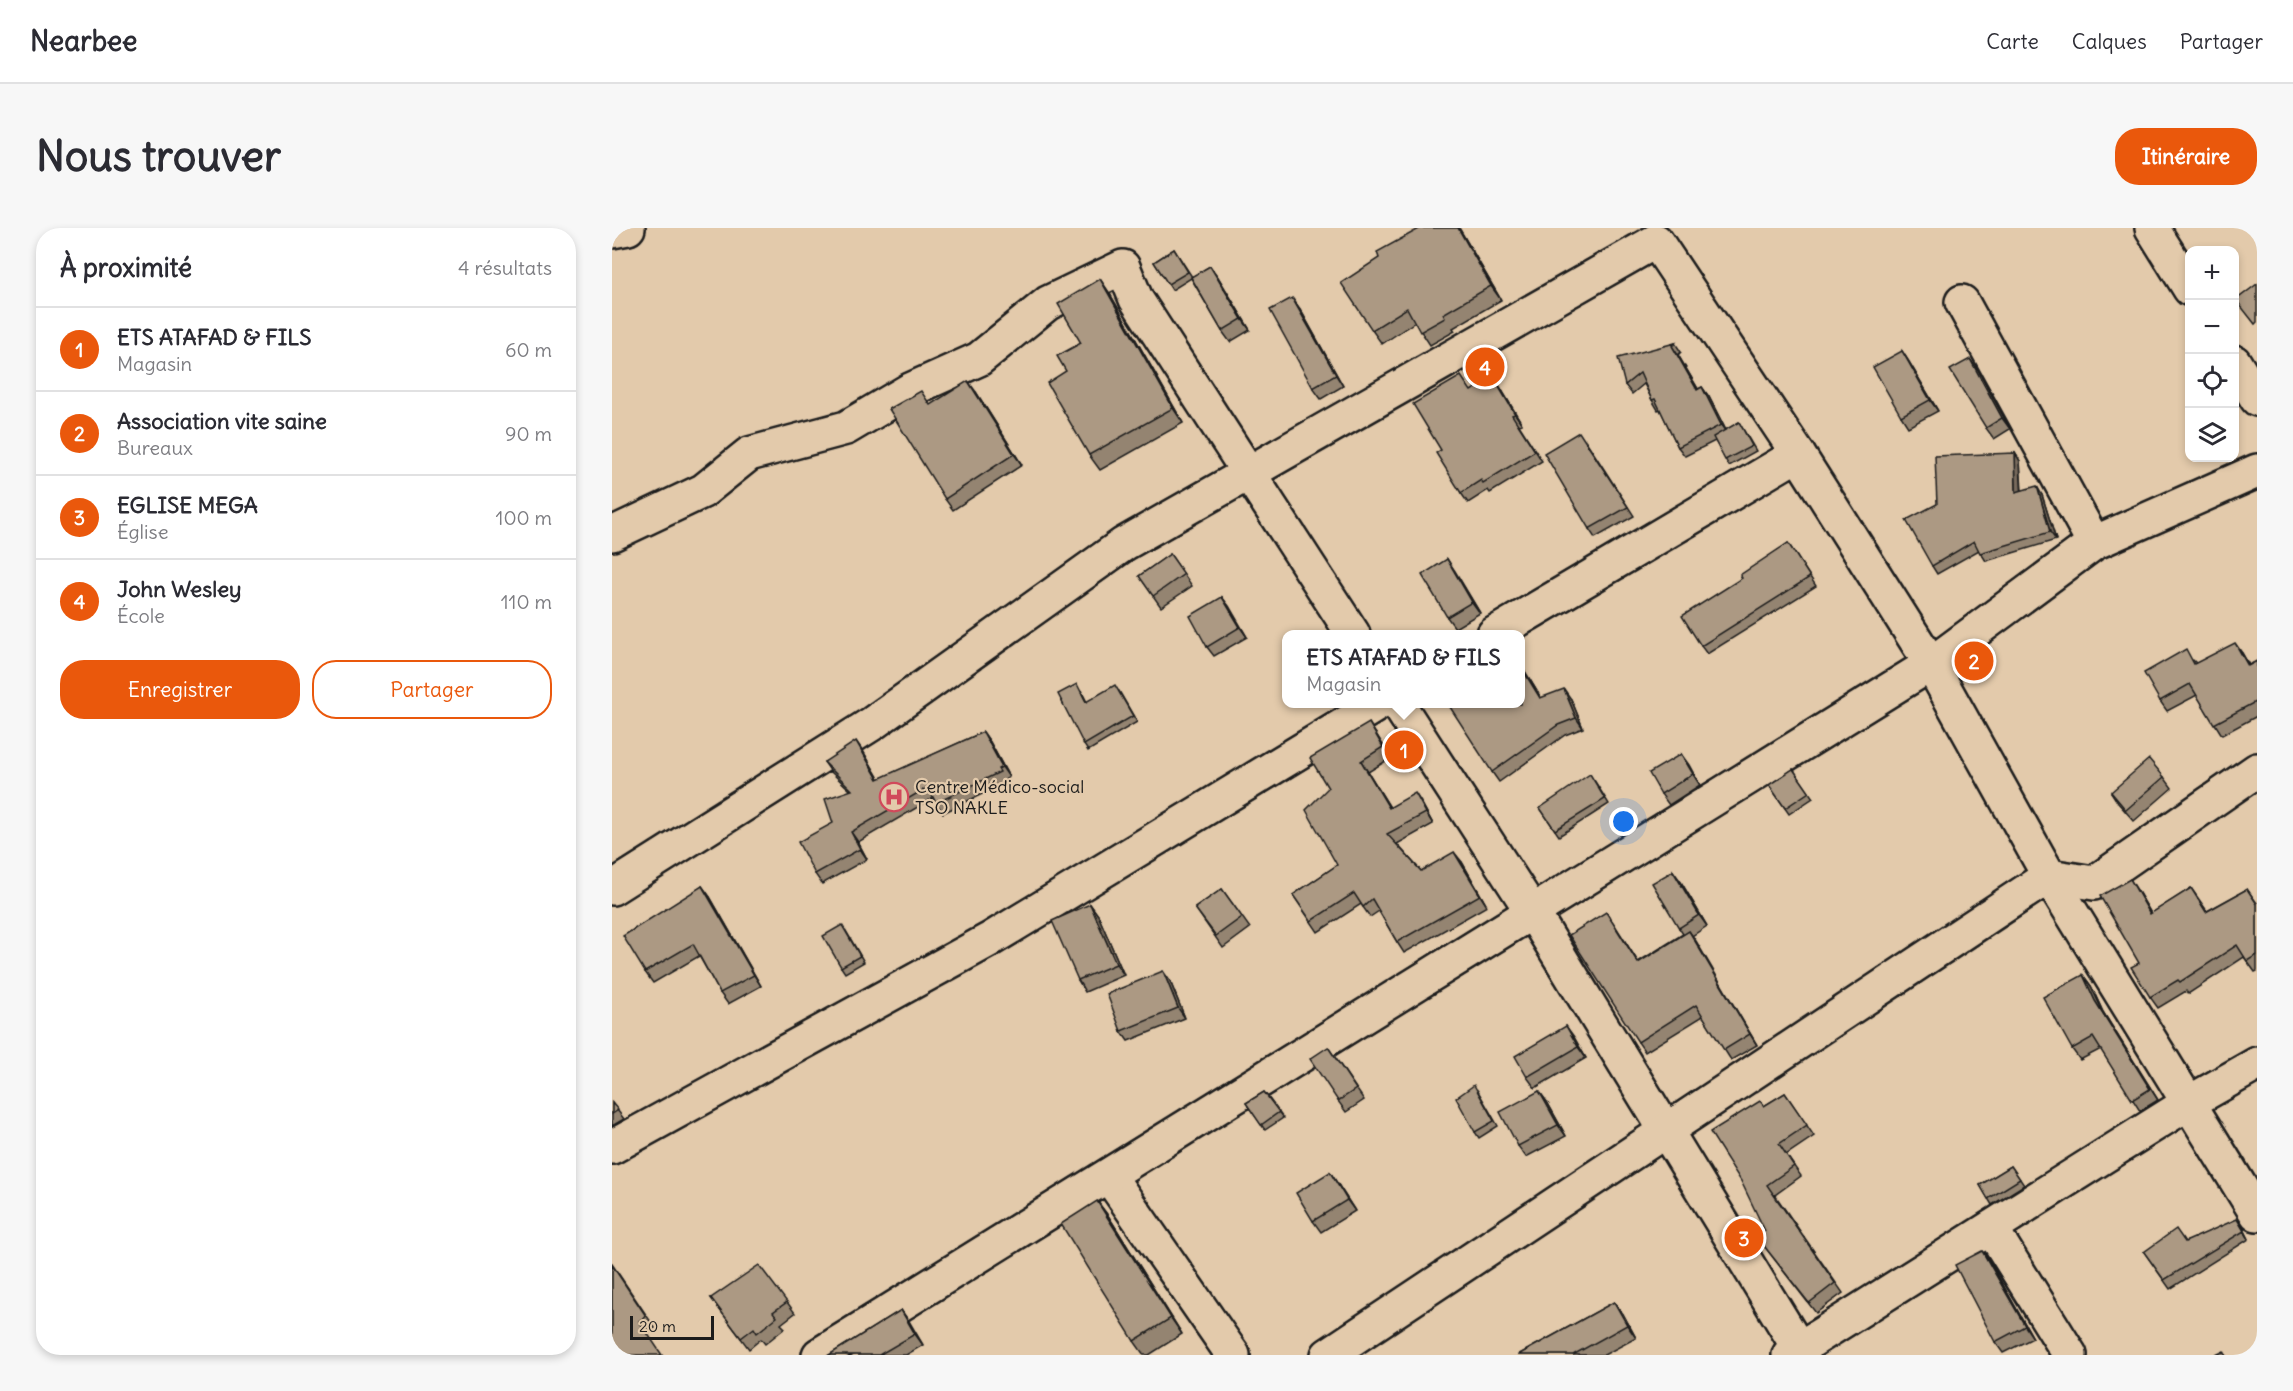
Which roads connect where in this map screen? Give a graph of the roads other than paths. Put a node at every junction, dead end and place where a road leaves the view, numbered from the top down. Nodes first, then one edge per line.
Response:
1 (628, 228) edge
2 (2152, 228) edge
3 (612, 231) edge
4 (2185, 281) edge
5 (1962, 302) dead end
6 (2239, 369) edge
7 (2257, 399) edge
8 (1798, 454) junction
9 (2257, 471) edge
10 (1249, 473) junction
11 (612, 534) edge
12 (2094, 543) junction
13 (1350, 630) edge
14 (1501, 630) edge
15 (1930, 664) junction
16 (1371, 708) edge
17 (1401, 708) edge
18 (2257, 770) edge
19 (2049, 876) junction
20 (612, 888) edge
21 (1533, 913) junction
22 (2257, 1064) edge
23 (2190, 1102) junction
24 (1666, 1131) junction
25 (612, 1147) edge
26 (1109, 1176) junction
27 (2257, 1214) edge
28 (1990, 1228) junction
29 (1797, 1353) edge
30 (819, 1355) edge
31 (1233, 1355) edge
32 (1328, 1355) edge
33 (2070, 1355) edge

1 - 3 street
2 - 4 street
5 - 12 street
6 - 7 street
8 - 10 street
8 - 14 street
8 - 15 street
9 - 12 street
10 - 11 street
10 - 13 street
10 - 20 street
12 - 15 street
15 - 19 street
15 - 21 street
16 - 25 street
17 - 21 street
18 - 19 street
19 - 23 street
19 - 24 street
21 - 24 street
21 - 26 street
22 - 23 street
23 - 27 street
23 - 28 street
24 - 29 street
24 - 32 street
26 - 30 street
26 - 31 street
28 - 29 street
28 - 33 street

